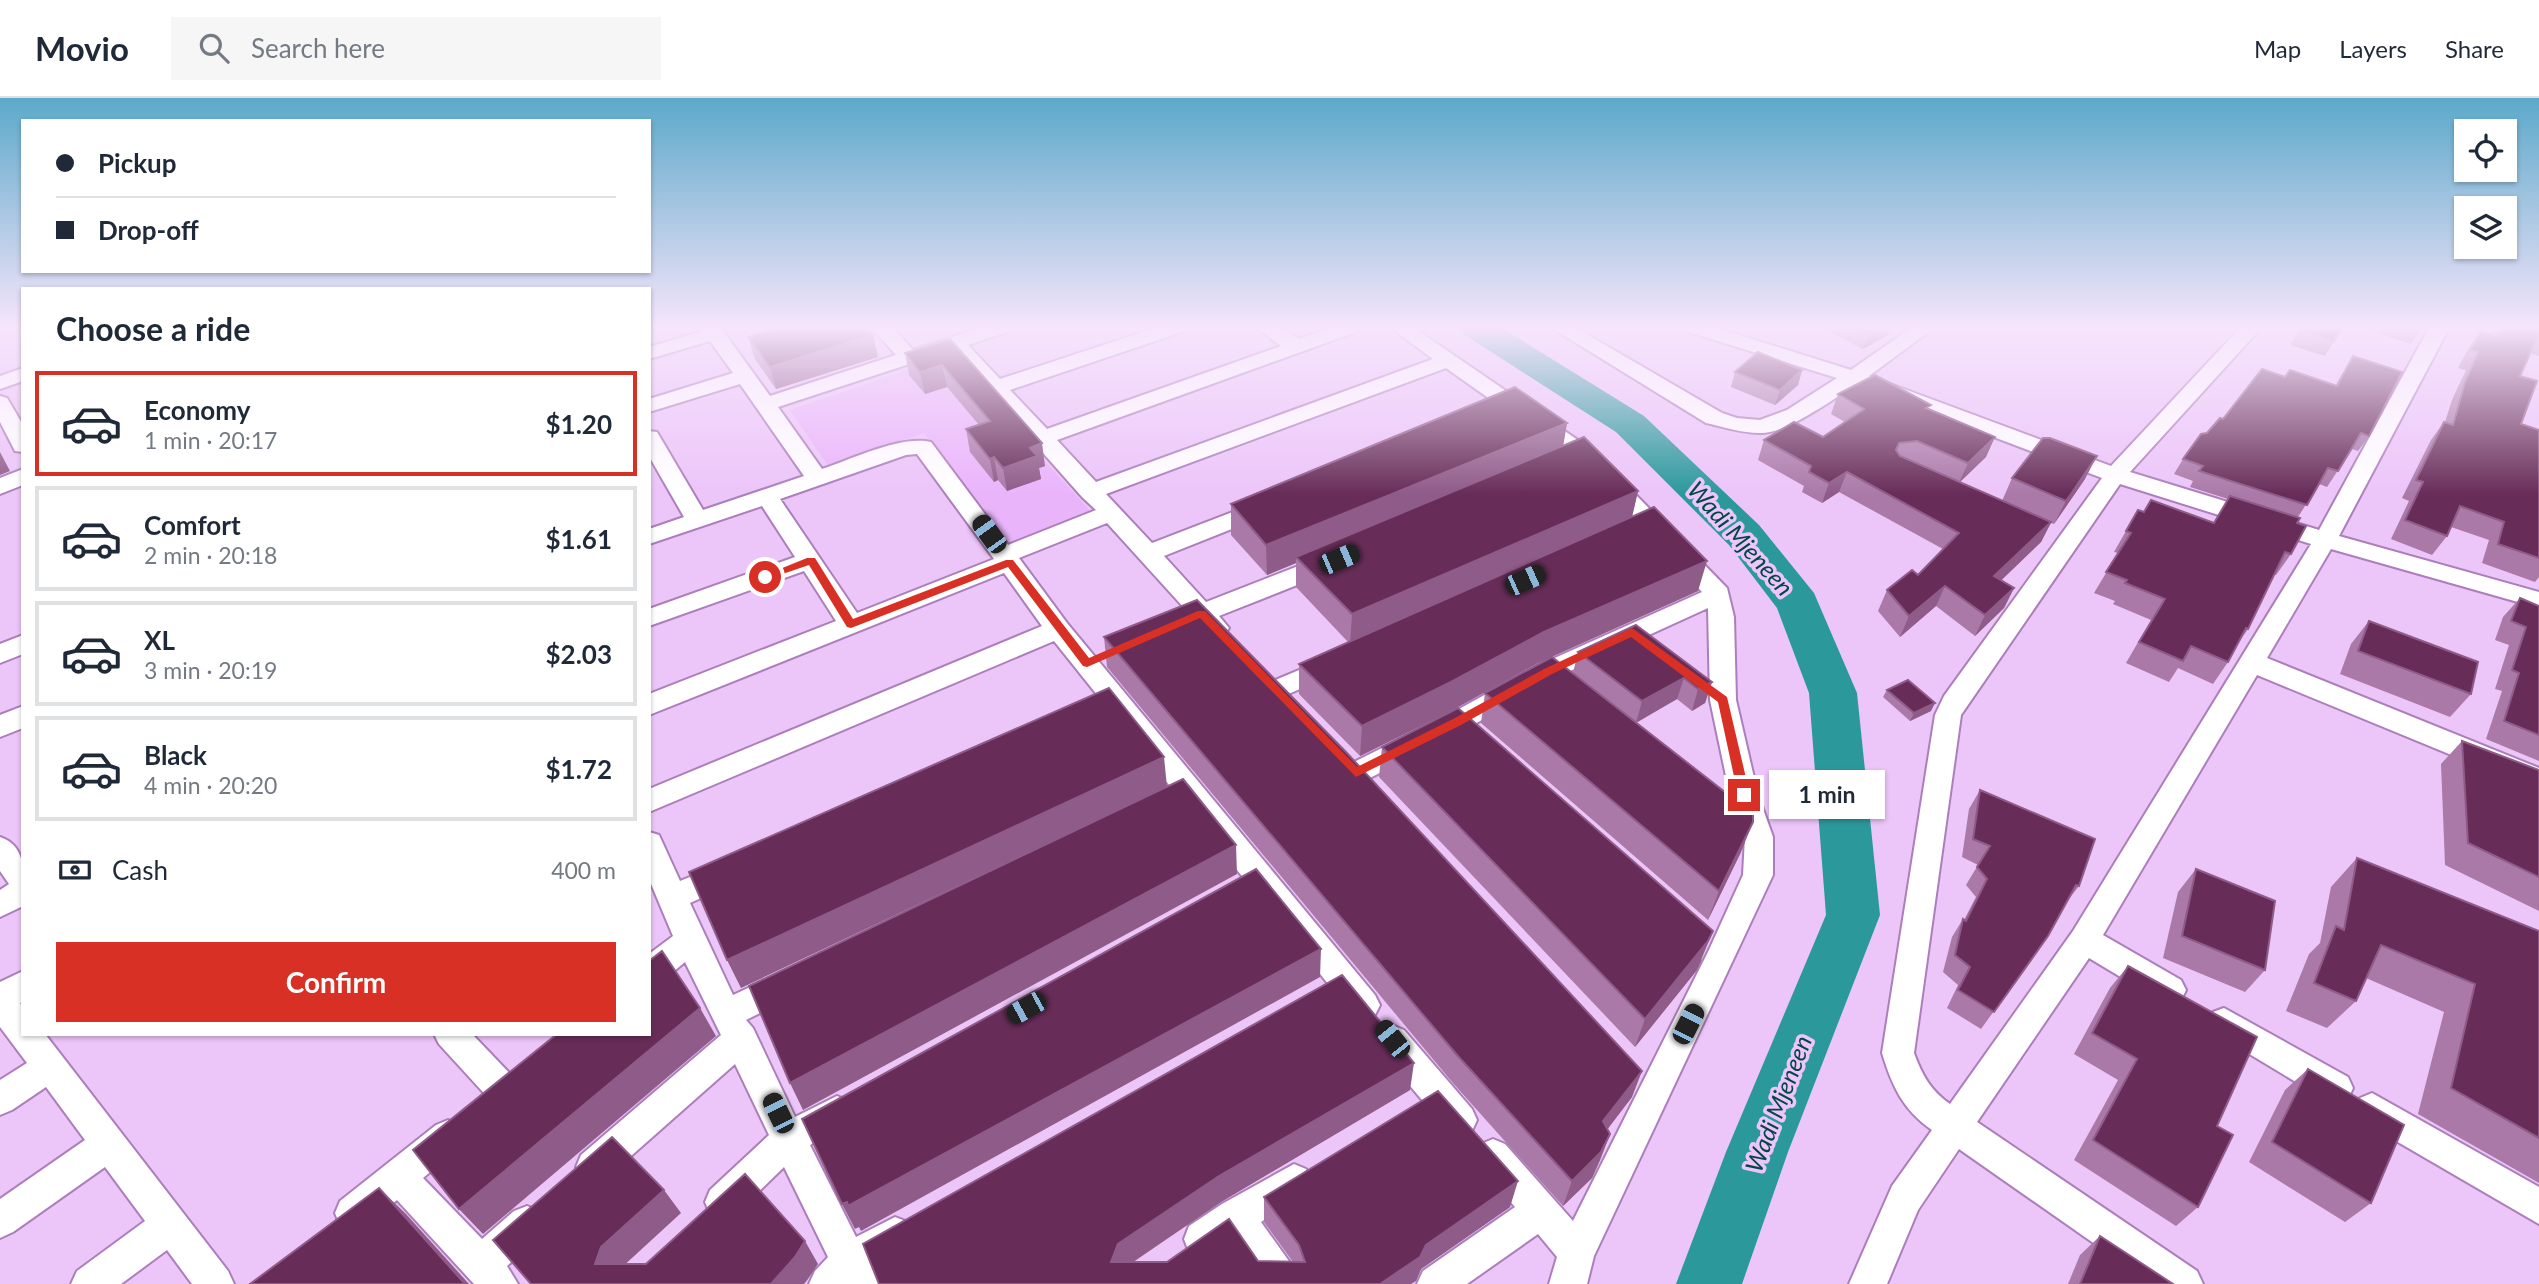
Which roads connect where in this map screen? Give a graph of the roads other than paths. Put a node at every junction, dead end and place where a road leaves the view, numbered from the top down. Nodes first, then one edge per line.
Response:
1 (721, 383) edge
2 (749, 383) edge
3 (829, 383) edge
4 (995, 383) edge
5 (1009, 383) edge
6 (1193, 383) edge
7 (1386, 383) edge
8 (1472, 383) edge
9 (1655, 383) edge
10 (1843, 383) edge
11 (1870, 383) edge
12 (2200, 383) edge
13 (2409, 383) edge
14 (998, 387) junction
15 (0, 402) edge
16 (764, 405) junction
17 (651, 406) edge
18 (16, 421) edge
19 (1043, 438) junction
20 (21, 439) edge
21 (651, 444) edge
22 (1583, 454) junction
23 (657, 465) edge
24 (1558, 465) edge
25 (2115, 475) junction
26 (21, 477) edge
27 (817, 478) junction
28 (0, 487) edge
29 (1090, 492) junction
30 (767, 496) junction
31 (1284, 500) edge
32 (1110, 513) junction
33 (696, 520) junction
34 (2044, 531) edge
35 (651, 536) edge
36 (2325, 540) junction
37 (2068, 542) junction
38 (1353, 552) edge
39 (1149, 553) junction
40 (1007, 558) junction
41 (811, 560) junction
42 (1718, 594) junction
43 (2539, 600) edge
44 (1201, 613) junction
45 (651, 617) edge
46 (851, 624) junction
47 (1058, 629) junction
48 (1163, 630) edge
49 (1230, 642) edge
50 (21, 645) edge
51 (1112, 652) edge
52 (0, 654) edge
53 (1351, 657) edge
54 (2251, 662) junction
55 (1087, 663) junction
56 (1258, 671) edge
57 (651, 704) edge
58 (21, 717) edge
59 (0, 727) edge
60 (2539, 780) edge
61 (1374, 793) edge
62 (651, 800) edge
63 (1717, 804) edge
64 (1759, 837) junction
65 (0, 849) edge
66 (651, 852) edge
67 (748, 864) edge
68 (21, 877) edge
69 (21, 892) edge
70 (671, 898) junction
71 (0, 905) edge
72 (690, 940) junction
73 (2084, 940) junction
74 (651, 971) edge
75 (814, 972) edge
76 (21, 986) edge
77 (0, 1001) edge
78 (734, 1026) junction
79 (21, 1029) edge
80 (26, 1036) edge
81 (451, 1036) edge
82 (50, 1066) junction
83 (863, 1098) edge
84 (0, 1099) edge
85 (1956, 1127) junction
86 (790, 1138) junction
87 (109, 1144) junction
88 (1318, 1167) edge
89 (398, 1176) junction
90 (2539, 1207) edge
91 (1541, 1210) junction
92 (1235, 1216) junction
93 (0, 1220) edge
94 (703, 1220) edge
95 (922, 1220) edge
96 (170, 1224) junction
97 (326, 1234) edge
98 (1577, 1252) junction
99 (1181, 1254) edge
100 (489, 1274) edge
101 (846, 1276) edge
102 (90, 1284) edge
103 (215, 1284) edge
104 (1283, 1284) edge
105 (1436, 1284) edge
106 (1568, 1284) edge
107 (1868, 1284) edge
108 (2184, 1284) edge

1 - 17 street
2 - 16 street
3 - 16 street
4 - 14 street
5 - 14 street
6 - 19 street
7 - 29 street
8 - 22 street
9 - 10 street
11 - 25 street
12 - 25 street
13 - 36 street
14 - 19 street
15 - 18 street
16 - 27 street
18 - 20 street
19 - 29 street
21 - 23 street
22 - 24 street
22 - 42 street
23 - 33 street
25 - 36 street
25 - 37 street
26 - 28 street
27 - 30 street
27 - 40 street
29 - 32 street
30 - 33 street
30 - 41 street
31 - 39 street
32 - 39 street
32 - 40 street
33 - 35 street
34 - 37 street
36 - 43 street
36 - 54 street
37 - 85 street
38 - 44 street
39 - 44 street
40 - 46 street
40 - 47 street
41 - 45 street
41 - 46 street
42 - 61 street
42 - 64 street
44 - 48 street
44 - 49 street
46 - 57 street
47 - 55 street
47 - 62 street
50 - 52 street
51 - 55 street
53 - 56 street
54 - 60 street
54 - 73 street
55 - 91 street
58 - 59 street
63 - 64 street
64 - 98 street
65 - 68 street
66 - 70 street
67 - 70 street
69 - 71 street
70 - 72 street
72 - 74 street
72 - 78 street
73 - 85 street
73 - 90 street
75 - 78 street
76 - 77 street
77 - 79 street
78 - 86 street
78 - 100 street
80 - 82 street
81 - 89 street
82 - 84 street
82 - 87 street
83 - 86 street
85 - 107 street
85 - 108 street
86 - 94 street
86 - 101 street
87 - 93 street
87 - 96 street
88 - 92 street
89 - 97 street
89 - 100 street
91 - 98 street
91 - 105 street
92 - 99 street
92 - 104 street
95 - 101 street
96 - 102 street
96 - 103 street
98 - 106 street

